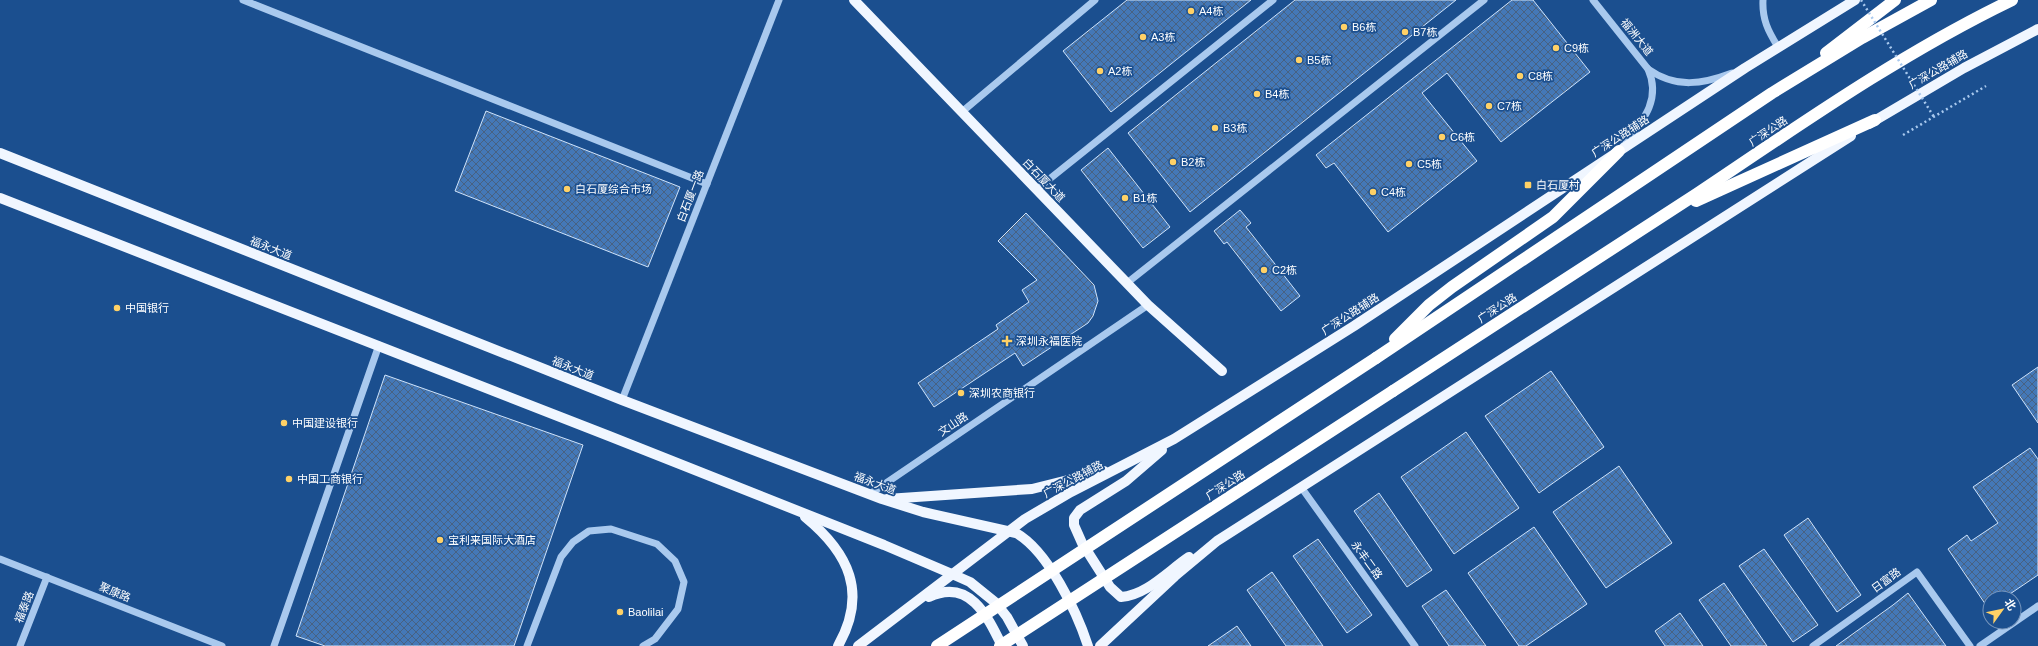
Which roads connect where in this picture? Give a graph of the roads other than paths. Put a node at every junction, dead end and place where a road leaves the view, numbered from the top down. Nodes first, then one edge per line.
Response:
1 (243, 0) edge
2 (779, 0) edge
3 (854, 0) edge
4 (1095, 0) edge
5 (1273, 0) edge
6 (1484, 0) edge
7 (1593, 0) edge
8 (1763, 0) edge
9 (1855, 0) edge
10 (1895, 0) edge
11 (1931, 0) edge
12 (2012, 0) edge
13 (2038, 29) edge
14 (1778, 47) junction
15 (1745, 68) junction
16 (1648, 69) junction
17 (1772, 93) junction
18 (963, 112) junction
19 (1875, 120) junction
20 (1618, 151) junction
21 (0, 153) edge
22 (707, 184) junction
23 (1036, 189) junction
24 (0, 198) edge
25 (1664, 215) junction
26 (1128, 283) junction
27 (1148, 305) junction
28 (379, 346) junction
29 (1376, 358) junction
30 (1222, 371) dead end
31 (622, 400) junction
32 (1174, 439) junction
33 (1125, 465) junction
34 (1301, 487) junction
35 (870, 494) junction
36 (882, 499) junction
37 (797, 511) junction
38 (1009, 530) junction
39 (1217, 541) junction
40 (0, 558) edge
41 (952, 574) junction
42 (48, 577) junction
43 (2038, 606) edge
44 (895, 619) junction
45 (20, 646) edge
46 (222, 646) edge
47 (274, 646) edge
48 (527, 646) edge
49 (644, 646) edge
50 (838, 646) edge
51 (858, 646) edge
52 (937, 646) edge
53 (1001, 646) edge
54 (1023, 646) edge
55 (1088, 646) edge
56 (1100, 646) edge
57 (1415, 646) edge
58 (1813, 646) edge
59 (1970, 646) edge
60 (1980, 646) edge

1 - 22 street
2 - 22 street, 白石厦一路
3 - 18 main road, 白石厦大道
4 - 18 street
5 - 23 street
6 - 26 street
7 - 16 street, 福洲大道
8 - 14 street
9 - 14 main road, 广深公路辅路
10 - 17 highway
11 - 17 highway
12 - 25 highway, 广深公路
13 - 19 main road, 广深公路辅路
14 - 15 main road, 广深公路辅路
15 - 16 street
15 - 20 main road, 广深公路辅路
16 - 20 street
17 - 29 highway
18 - 23 main road, 白石厦大道
19 - 25 highway
19 - 34 main road, 广深公路辅路
20 - 29 highway
20 - 32 main road, 广深公路辅路
21 - 31 main road, 福永大道
22 - 31 street, 白石厦一路
23 - 26 main road, 白石厦大道
24 - 28 main road
25 - 53 highway, 广深公路, bridge
26 - 27 main road, 白石厦大道
27 - 30 main road, 白石厦大道
27 - 35 street, 文山路
28 - 37 main road
28 - 47 street
29 - 52 highway, bridge
31 - 35 main road, 福永大道
32 - 33 main road, 广深公路辅路
32 - 39 main road
33 - 36 main road
33 - 38 main road, 广深公路辅路
34 - 39 main road, 广深公路辅路
34 - 57 street, 永丰二路
35 - 36 main road, 福永大道
36 - 38 main road, 福永大道
37 - 41 main road
37 - 50 main road
38 - 41 main road, 广深公路辅路
38 - 55 main road, 福永大道
39 - 56 main road, 广深公路辅路
40 - 42 street, 聚康路
41 - 44 main road, 广深公路辅路
41 - 54 main road
42 - 45 street, 福泰路
42 - 46 street, 聚康路
43 - 60 street
44 - 51 main road, 广深公路辅路
44 - 53 main road
48 - 49 street
58 - 59 street, 日富路

